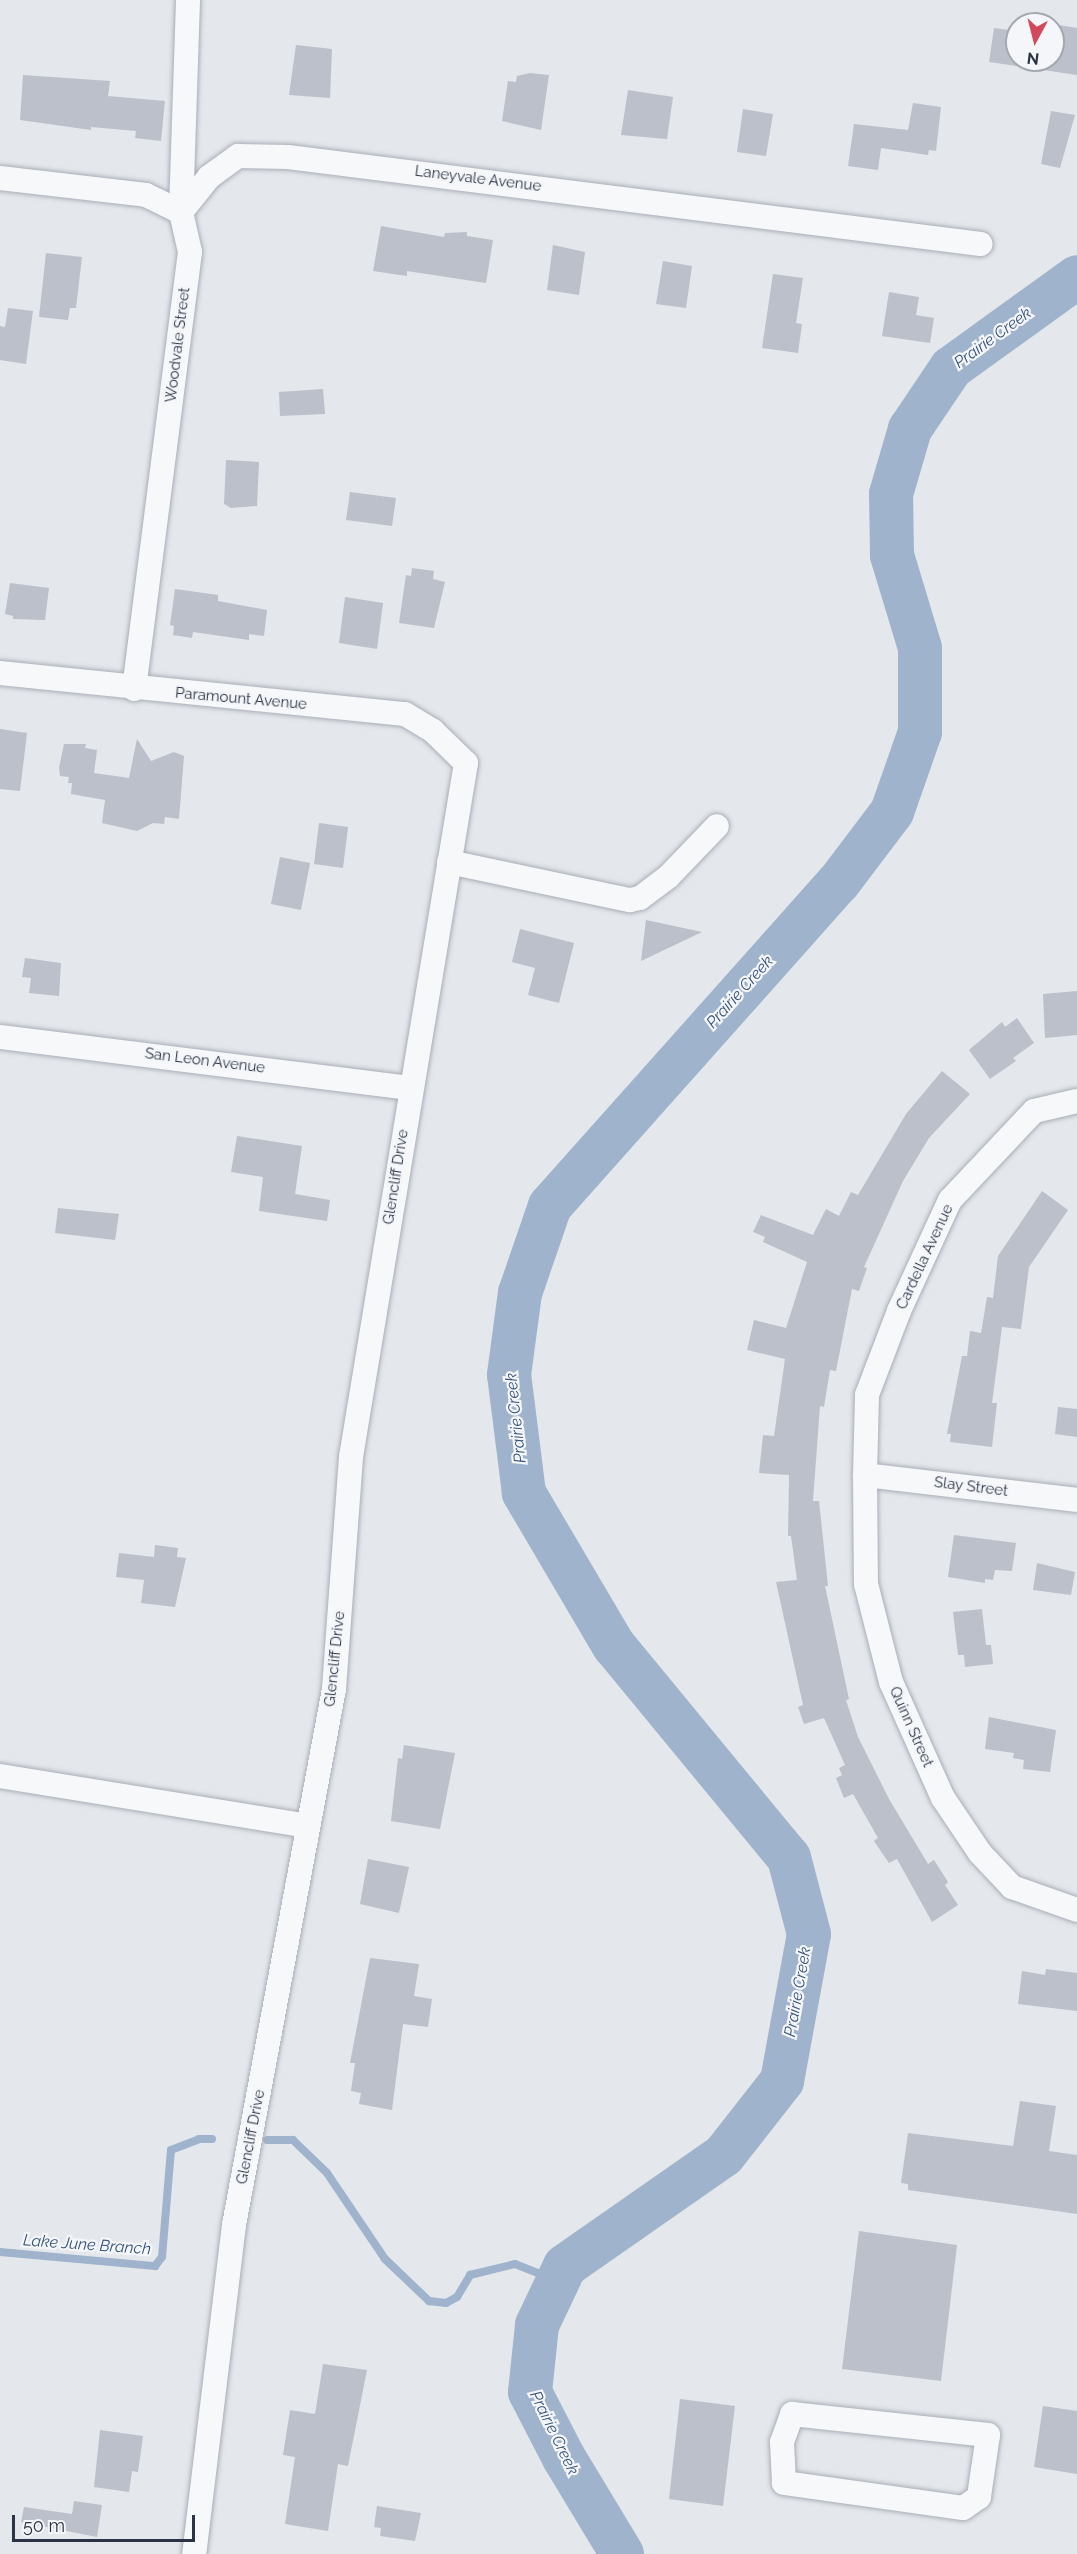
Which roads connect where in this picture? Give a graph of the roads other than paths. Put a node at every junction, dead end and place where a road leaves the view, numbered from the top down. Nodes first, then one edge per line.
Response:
1 (188, 0) edge
2 (0, 178) edge
3 (181, 212) junction
4 (981, 244) dead end
5 (0, 673) edge
6 (134, 689) junction
7 (465, 763) joint
8 (717, 826) dead end
9 (449, 862) junction
10 (0, 1037) edge
11 (410, 1088) junction
12 (1077, 1101) edge
13 (865, 1475) junction
14 (1077, 1500) edge
15 (0, 1776) edge
16 (308, 1826) junction
17 (1077, 1910) edge
18 (988, 2435) joint
19 (194, 2554) edge

1 - 3 street, Woodvale Street
2 - 3 street
3 - 4 street, Laneyvale Avenue
3 - 6 street, Woodvale Street
5 - 6 street, Paramount Avenue
6 - 7 street, Paramount Avenue
7 - 9 street, Glencliff Drive
8 - 9 street
9 - 11 street, Glencliff Drive
10 - 11 street, San Leon Avenue
11 - 16 street, Glencliff Drive
12 - 13 street, Cardella Avenue
13 - 14 street, Slay Street
13 - 17 street, Quinn Street
15 - 16 street
16 - 19 street, Glencliff Drive
18 - 18 street

